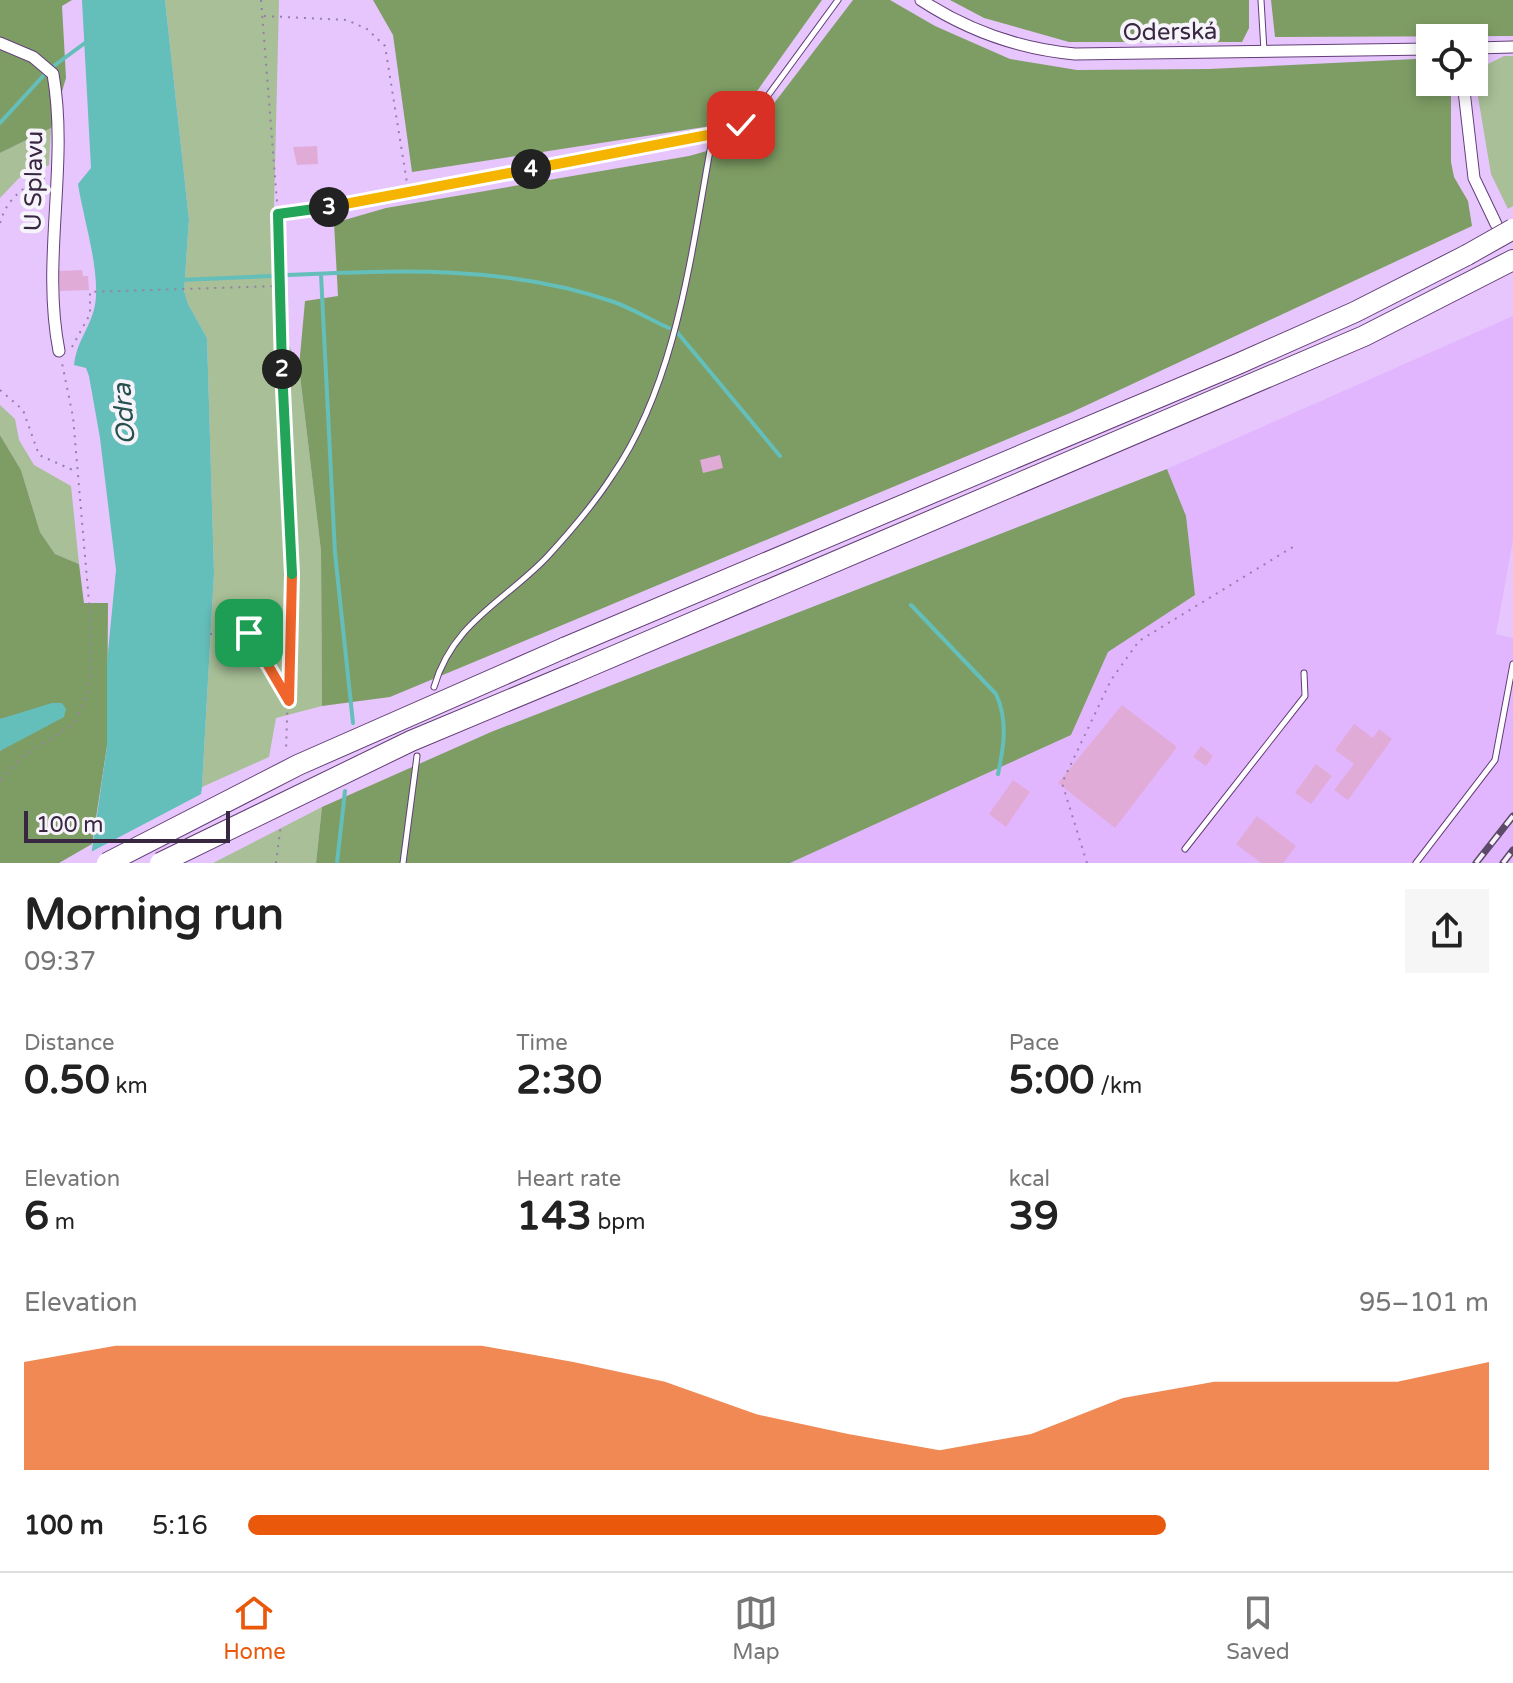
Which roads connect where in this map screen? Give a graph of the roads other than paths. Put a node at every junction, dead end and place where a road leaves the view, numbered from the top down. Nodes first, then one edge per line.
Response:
1 (838, 0) edge
2 (921, 0) edge
3 (1261, 0) edge
4 (0, 43) edge
5 (1513, 47) edge
6 (1488, 48) edge
7 (1416, 49) edge
8 (1264, 52) junction
9 (1465, 96) edge
10 (713, 134) junction
11 (278, 214) road end
12 (1504, 226) edge
13 (1513, 260) edge
14 (59, 351) road end
15 (1513, 664) edge
16 (1304, 673) dead end
17 (434, 687) dead end
18 (417, 756) dead end
19 (1185, 849) dead end
20 (107, 863) edge
21 (160, 863) edge
22 (403, 863) edge
23 (1416, 863) edge

1 - 10 lane
2 - 8 street, Oderská
3 - 8 lane
4 - 14 street, U Splavu
5 - 6 street
7 - 8 street, Oderská
9 - 12 street
10 - 11 lane
10 - 17 lane
12 - 20 highway, bridge
13 - 21 highway, bridge
15 - 23 lane
16 - 19 lane
18 - 22 lane

